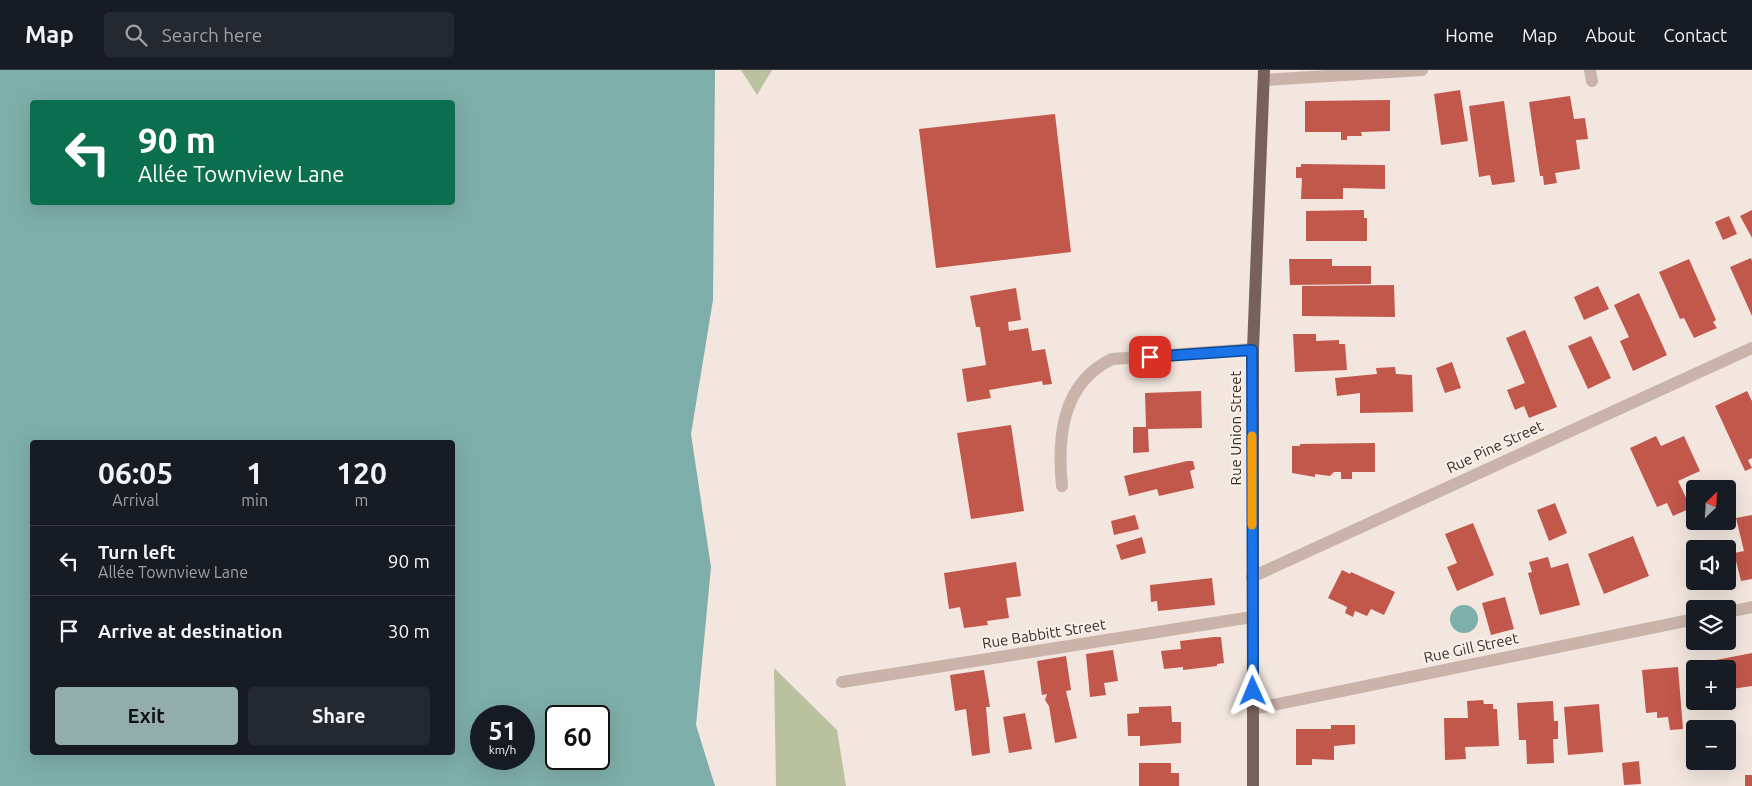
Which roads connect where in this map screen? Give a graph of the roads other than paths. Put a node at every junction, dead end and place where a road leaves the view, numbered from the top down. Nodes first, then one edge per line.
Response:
1 (1422, 70) edge
2 (1264, 75) edge
3 (1752, 348) edge
4 (1252, 350) junction
5 (1062, 486) dead end
6 (1252, 577) junction
7 (1752, 607) edge
8 (1736, 610) edge
9 (1252, 617) junction
10 (1686, 621) edge
11 (842, 682) dead end
12 (1253, 710) junction
13 (1253, 786) edge

1 - 2 street
2 - 4 main road, Rue Union Street
3 - 6 street, Rue Pine Street
4 - 5 street
4 - 6 main road, Rue Union Street
6 - 9 main road, Rue Union Street
7 - 8 street
9 - 11 street, Rue Babbitt Street
9 - 12 main road, Rue Union Street
10 - 12 street, Rue Gill Street
12 - 13 main road, Rue Union Street

